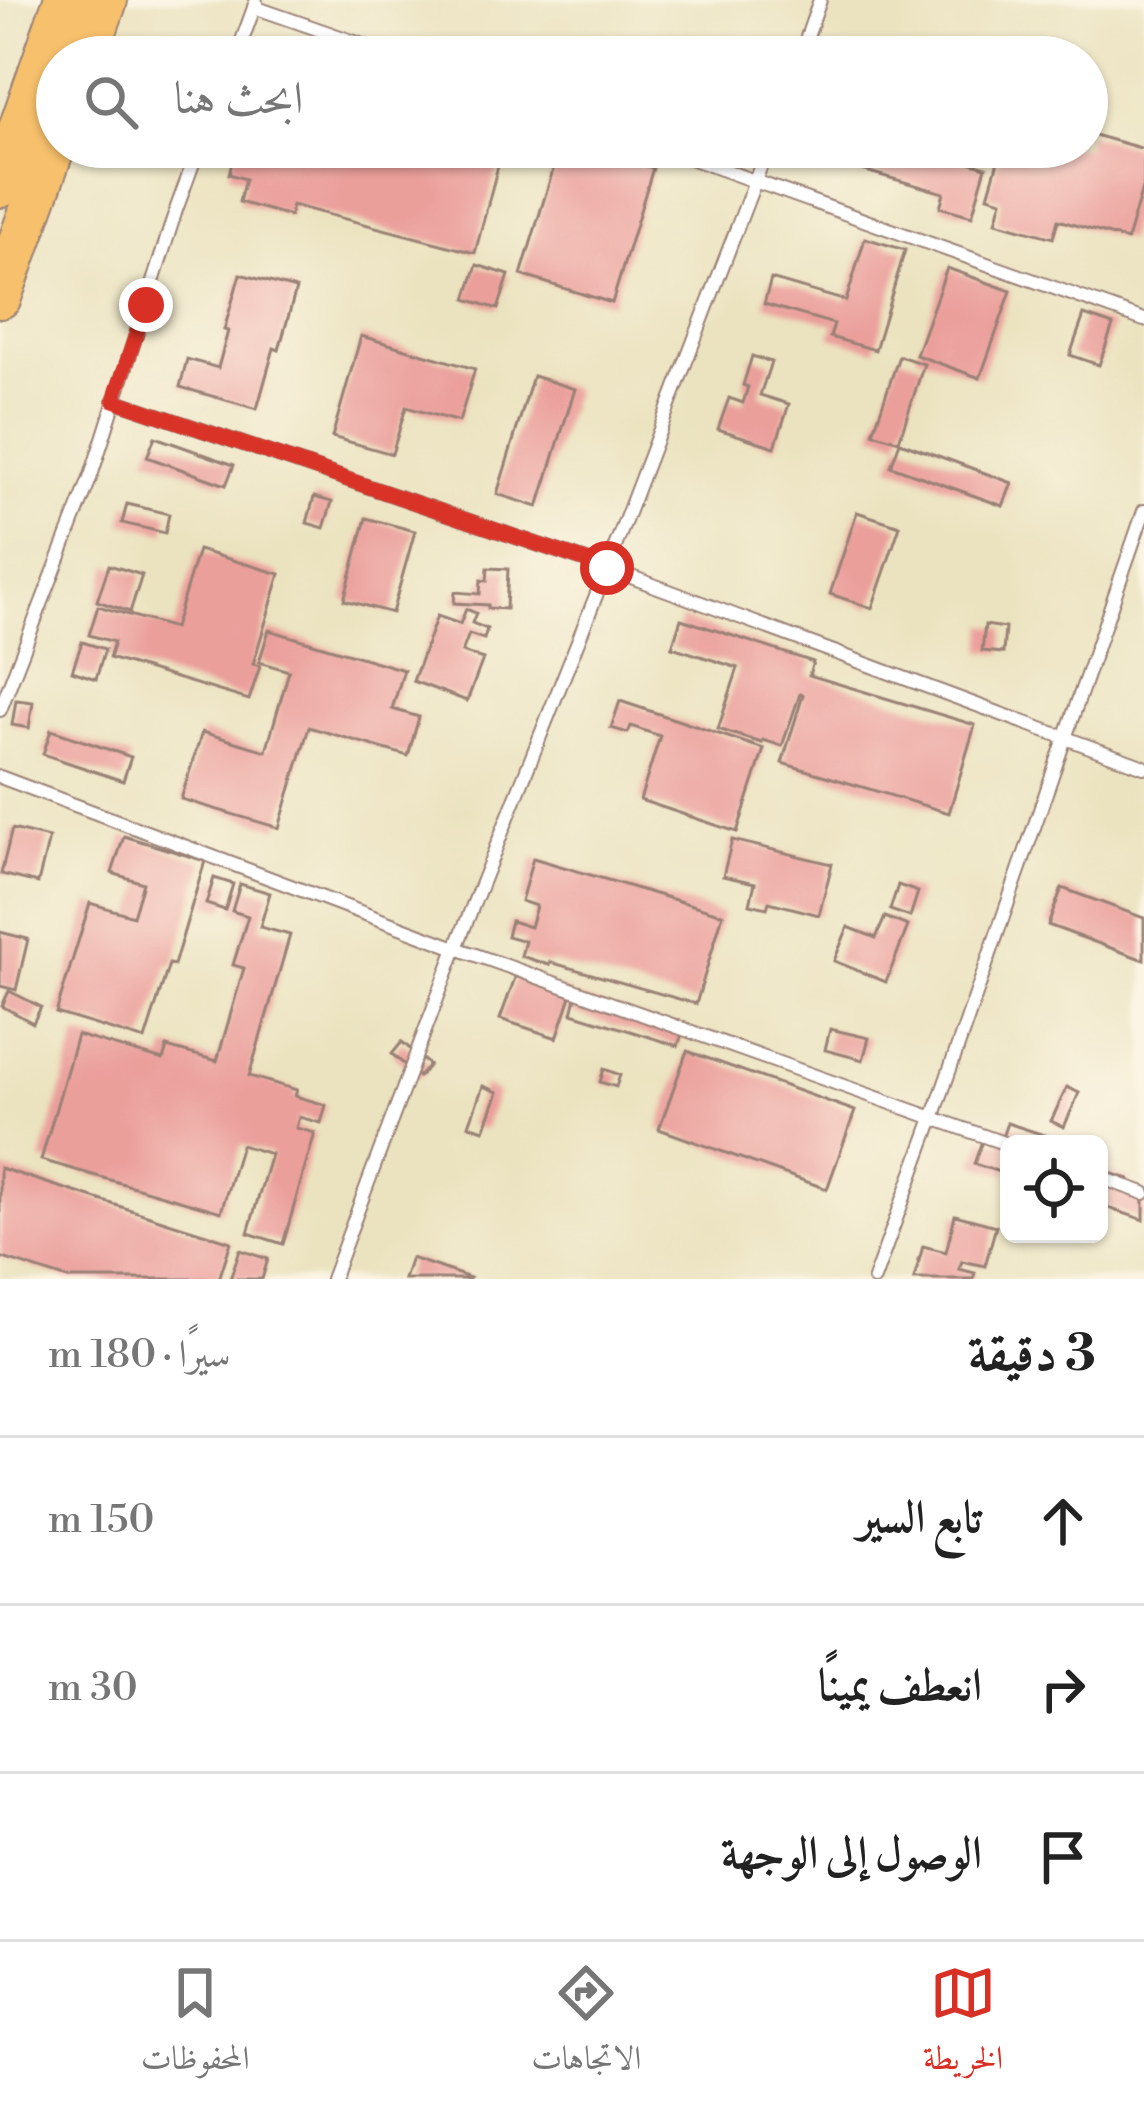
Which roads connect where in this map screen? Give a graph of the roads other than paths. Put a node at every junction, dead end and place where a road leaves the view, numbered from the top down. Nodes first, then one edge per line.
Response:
1 (65, 0) edge
2 (106, 0) edge
3 (820, 0) edge
4 (255, 4) edge
5 (52, 36) edge
6 (93, 36) edge
7 (244, 36) edge
8 (341, 36) edge
9 (807, 36) edge
10 (36, 83) edge
11 (46, 168) edge
12 (192, 168) edge
13 (719, 168) edge
14 (762, 168) edge
15 (757, 181) junction
16 (0, 186) edge
17 (0, 297) edge
18 (1144, 320) edge
19 (114, 400) junction
20 (1144, 511) edge
21 (607, 568) junction
22 (0, 710) edge
23 (1064, 740) junction
24 (1144, 767) edge
25 (0, 777) edge
26 (456, 948) junction
27 (933, 1118) junction
28 (1000, 1142) edge
29 (1108, 1180) edge
30 (1144, 1193) edge
31 (332, 1279) edge
32 (874, 1279) edge

1 - 5 highway
2 - 6 highway
3 - 9 lane
4 - 7 lane
4 - 8 lane
10 - 16 highway
11 - 17 highway
12 - 19 lane
13 - 15 lane
14 - 15 lane
15 - 18 lane
15 - 21 lane
19 - 21 lane
19 - 22 lane
20 - 23 lane
21 - 23 lane
21 - 26 lane
23 - 24 lane
23 - 27 lane
25 - 26 lane
26 - 27 lane
26 - 31 lane
27 - 28 lane
27 - 32 lane
29 - 30 lane

